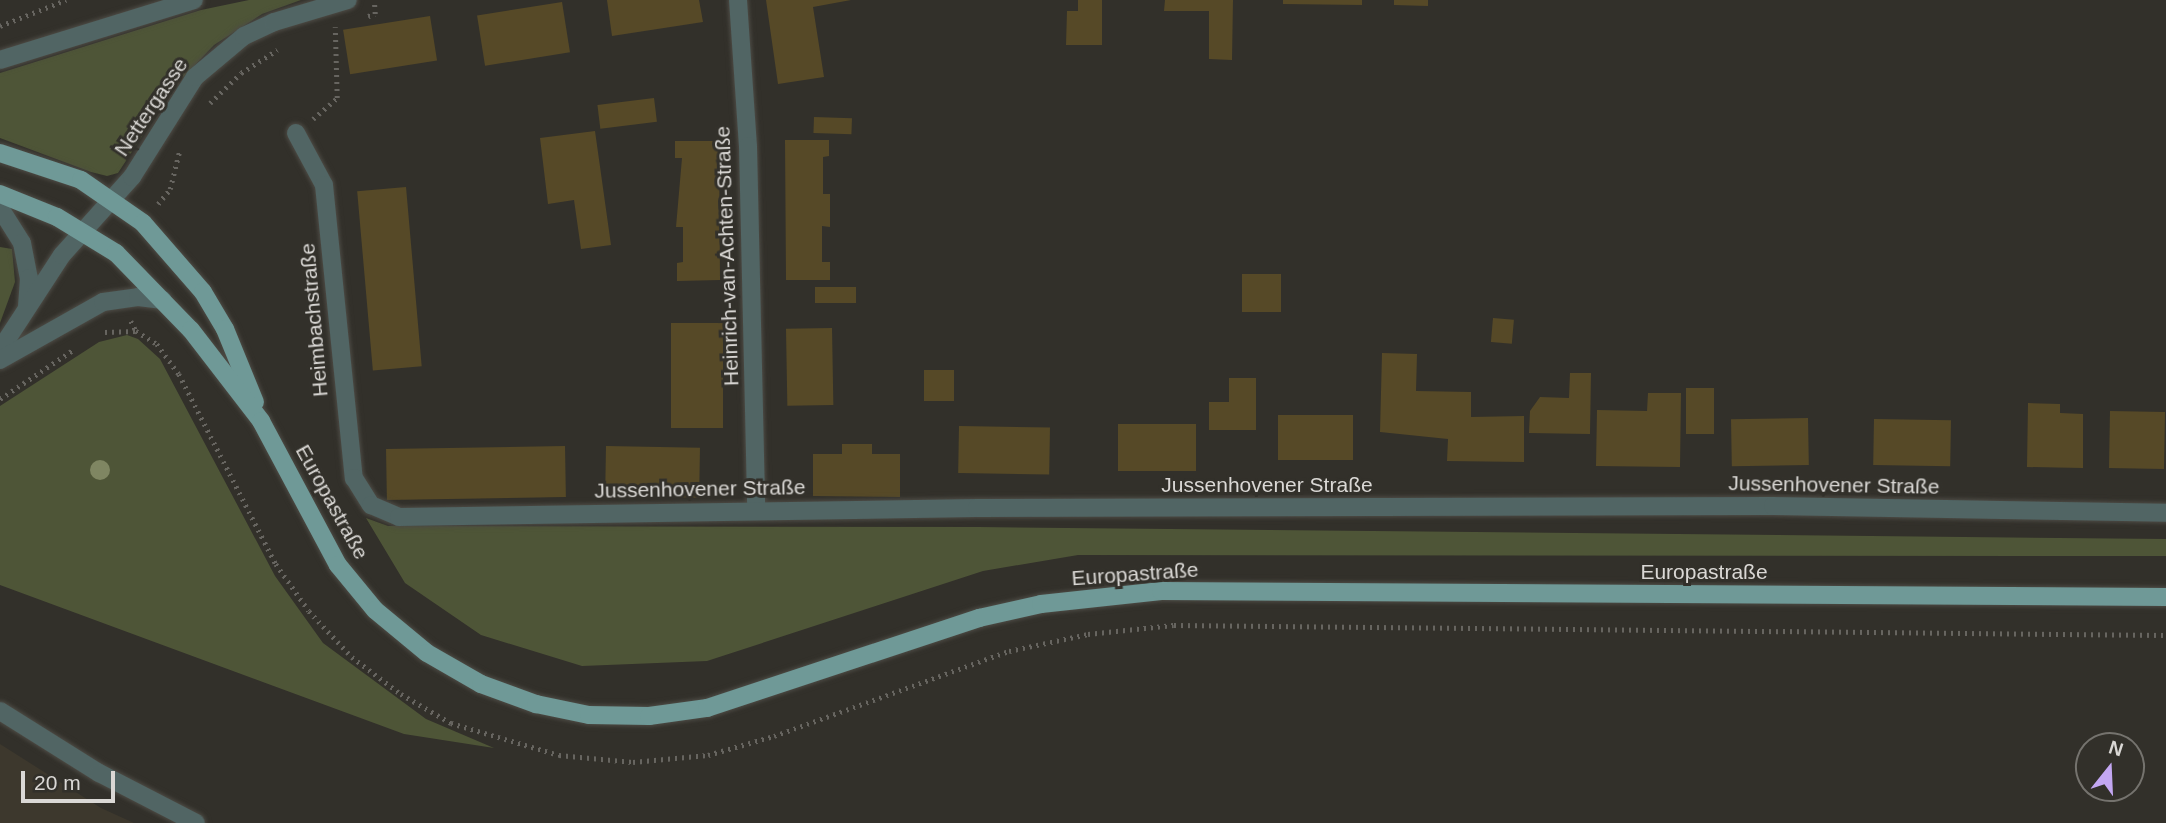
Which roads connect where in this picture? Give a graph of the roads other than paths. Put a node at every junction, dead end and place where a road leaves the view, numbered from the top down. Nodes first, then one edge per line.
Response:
1 (194, 0) edge
2 (348, 0) edge
3 (738, 0) edge
4 (0, 60) edge
5 (296, 133) road end
6 (0, 153) edge
7 (0, 194) edge
8 (113, 199) junction
9 (0, 208) edge
10 (82, 231) junction
11 (163, 300) junction
12 (27, 311) junction
13 (0, 350) edge
14 (0, 360) edge
15 (261, 421) junction
16 (371, 505) joint
17 (757, 510) junction
18 (2166, 513) edge
19 (2166, 597) edge
20 (0, 711) edge
21 (196, 823) edge

1 - 4 street
2 - 8 street, Nettergasse
3 - 17 street, Heinrich-van-Achten-Straße
5 - 16 street, Heimbachstraße
6 - 8 main road, Europastraße
7 - 10 main road, Europastraße
8 - 10 street, Nettergasse
8 - 15 main road, Europastraße
9 - 12 street
10 - 11 main road, Europastraße
10 - 12 street, Nettergasse
11 - 14 street
11 - 15 main road, Europastraße
12 - 13 street, Nettergasse
15 - 19 main road, Europastraße
16 - 17 street, Jussenhovener Straße
17 - 18 street, Jussenhovener Straße
20 - 21 street

